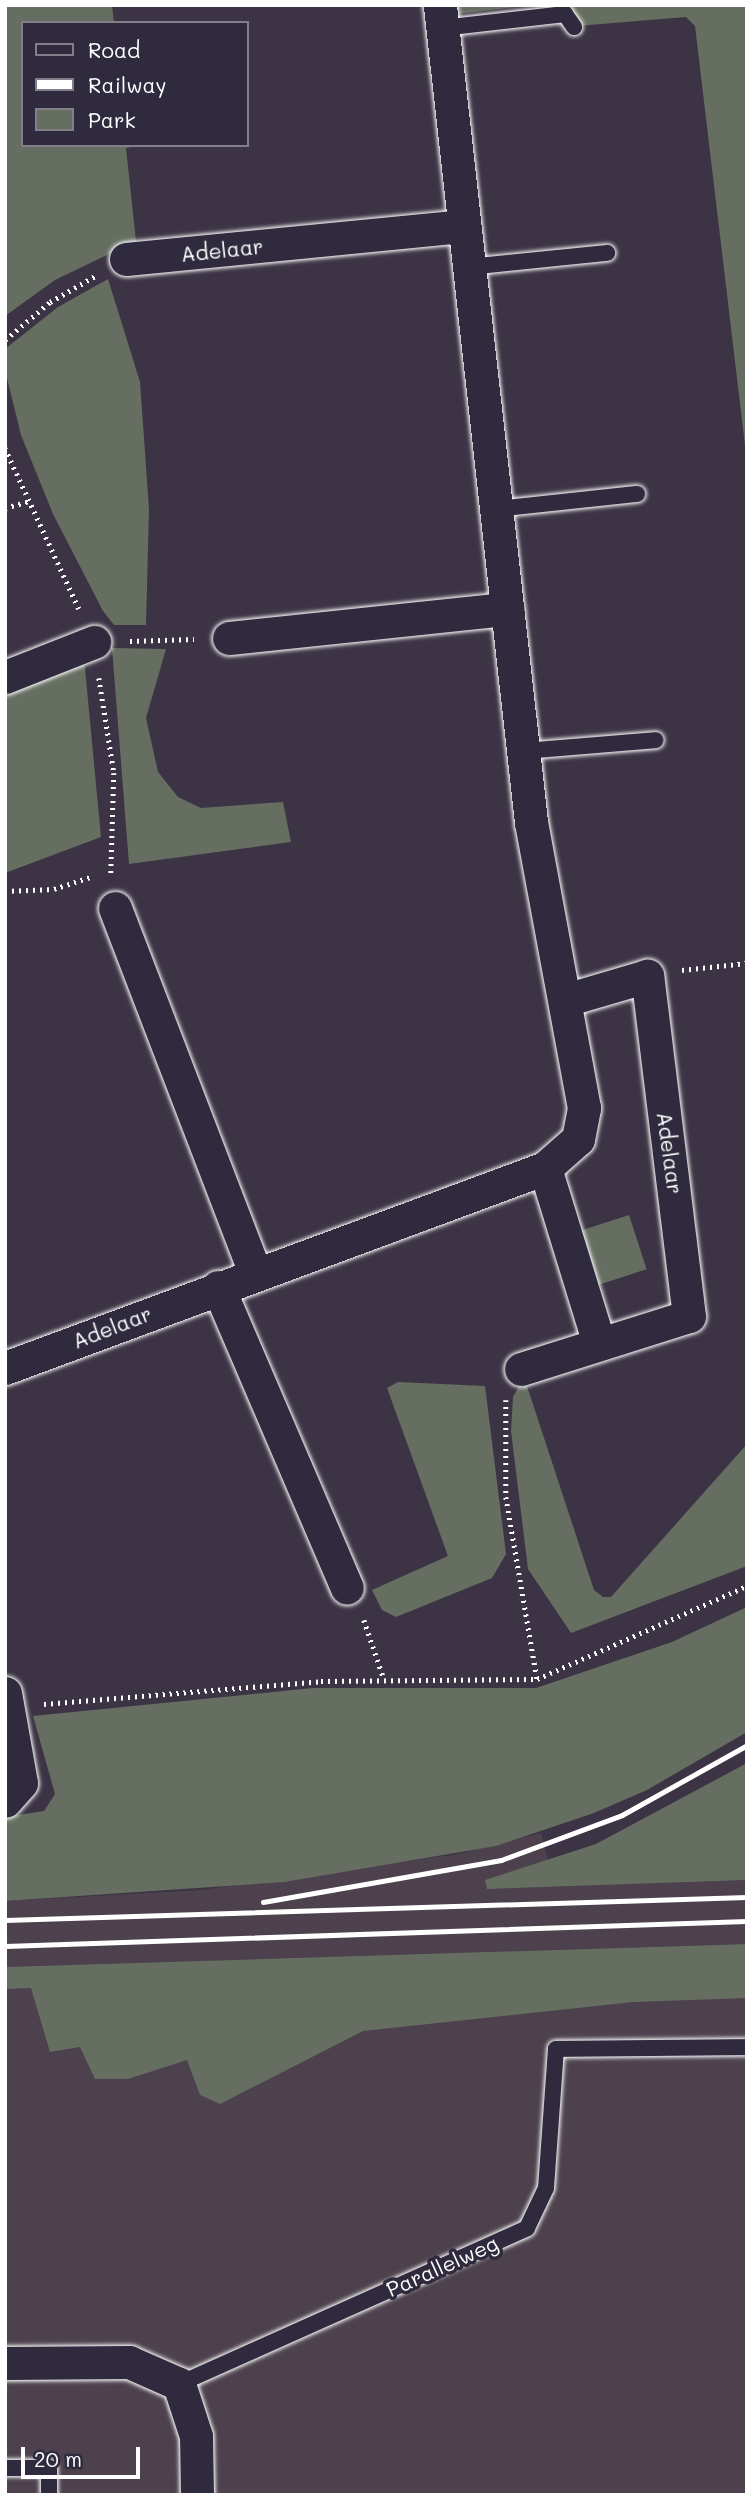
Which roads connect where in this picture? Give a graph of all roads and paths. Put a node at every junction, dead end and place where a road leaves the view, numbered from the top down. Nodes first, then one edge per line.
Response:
1 (441, 17) edge
2 (574, 27) dead end
3 (464, 226) junction
4 (607, 253) dead end
5 (126, 259) joint
6 (468, 267) junction
7 (5, 340) edge
8 (5, 448) edge
9 (637, 494) dead end
10 (29, 501) junction
11 (5, 508) edge
12 (496, 509) junction
13 (507, 609) junction
14 (229, 638) joint
15 (94, 642) junction
16 (5, 677) edge
17 (656, 740) dead end
18 (523, 751) junction
19 (5, 891) edge
20 (115, 908) dead end
21 (747, 963) edge
22 (647, 976) junction
23 (569, 999) junction
24 (545, 1168) junction
25 (255, 1272) junction
26 (218, 1287) junction
27 (599, 1344) junction
28 (5, 1368) edge
29 (521, 1369) joint
30 (747, 1586) edge
31 (347, 1588) joint
32 (384, 1679) junction
33 (537, 1679) junction
34 (8, 1701) edge
35 (5, 1801) edge
36 (747, 2047) edge
37 (5, 2363) edge
38 (179, 2384) junction
39 (5, 2468) edge
40 (49, 2495) edge
41 (197, 2495) edge

1 - 2 lane
1 - 3 street, Adelaar
3 - 5 street, Adelaar
3 - 6 street, Adelaar
4 - 6 lane
5 - 7 path
6 - 12 street, Adelaar
8 - 10 path
9 - 12 lane
10 - 11 path
10 - 15 path
12 - 13 street, Adelaar
13 - 14 street
13 - 18 street, Adelaar
14 - 15 path
15 - 16 street
15 - 19 path
17 - 18 lane
18 - 23 street, Adelaar
20 - 25 street
21 - 22 path
22 - 23 street
22 - 27 street, Adelaar
23 - 24 street, Adelaar
24 - 25 street, Adelaar
24 - 27 street
25 - 26 street, Adelaar
26 - 28 street, Adelaar
26 - 31 street
27 - 29 street, Adelaar
29 - 33 path
30 - 33 path
31 - 32 path
32 - 33 path
32 - 34 path
34 - 35 street
36 - 38 lane, Parallelweg
37 - 38 street
38 - 41 street
39 - 40 lane

